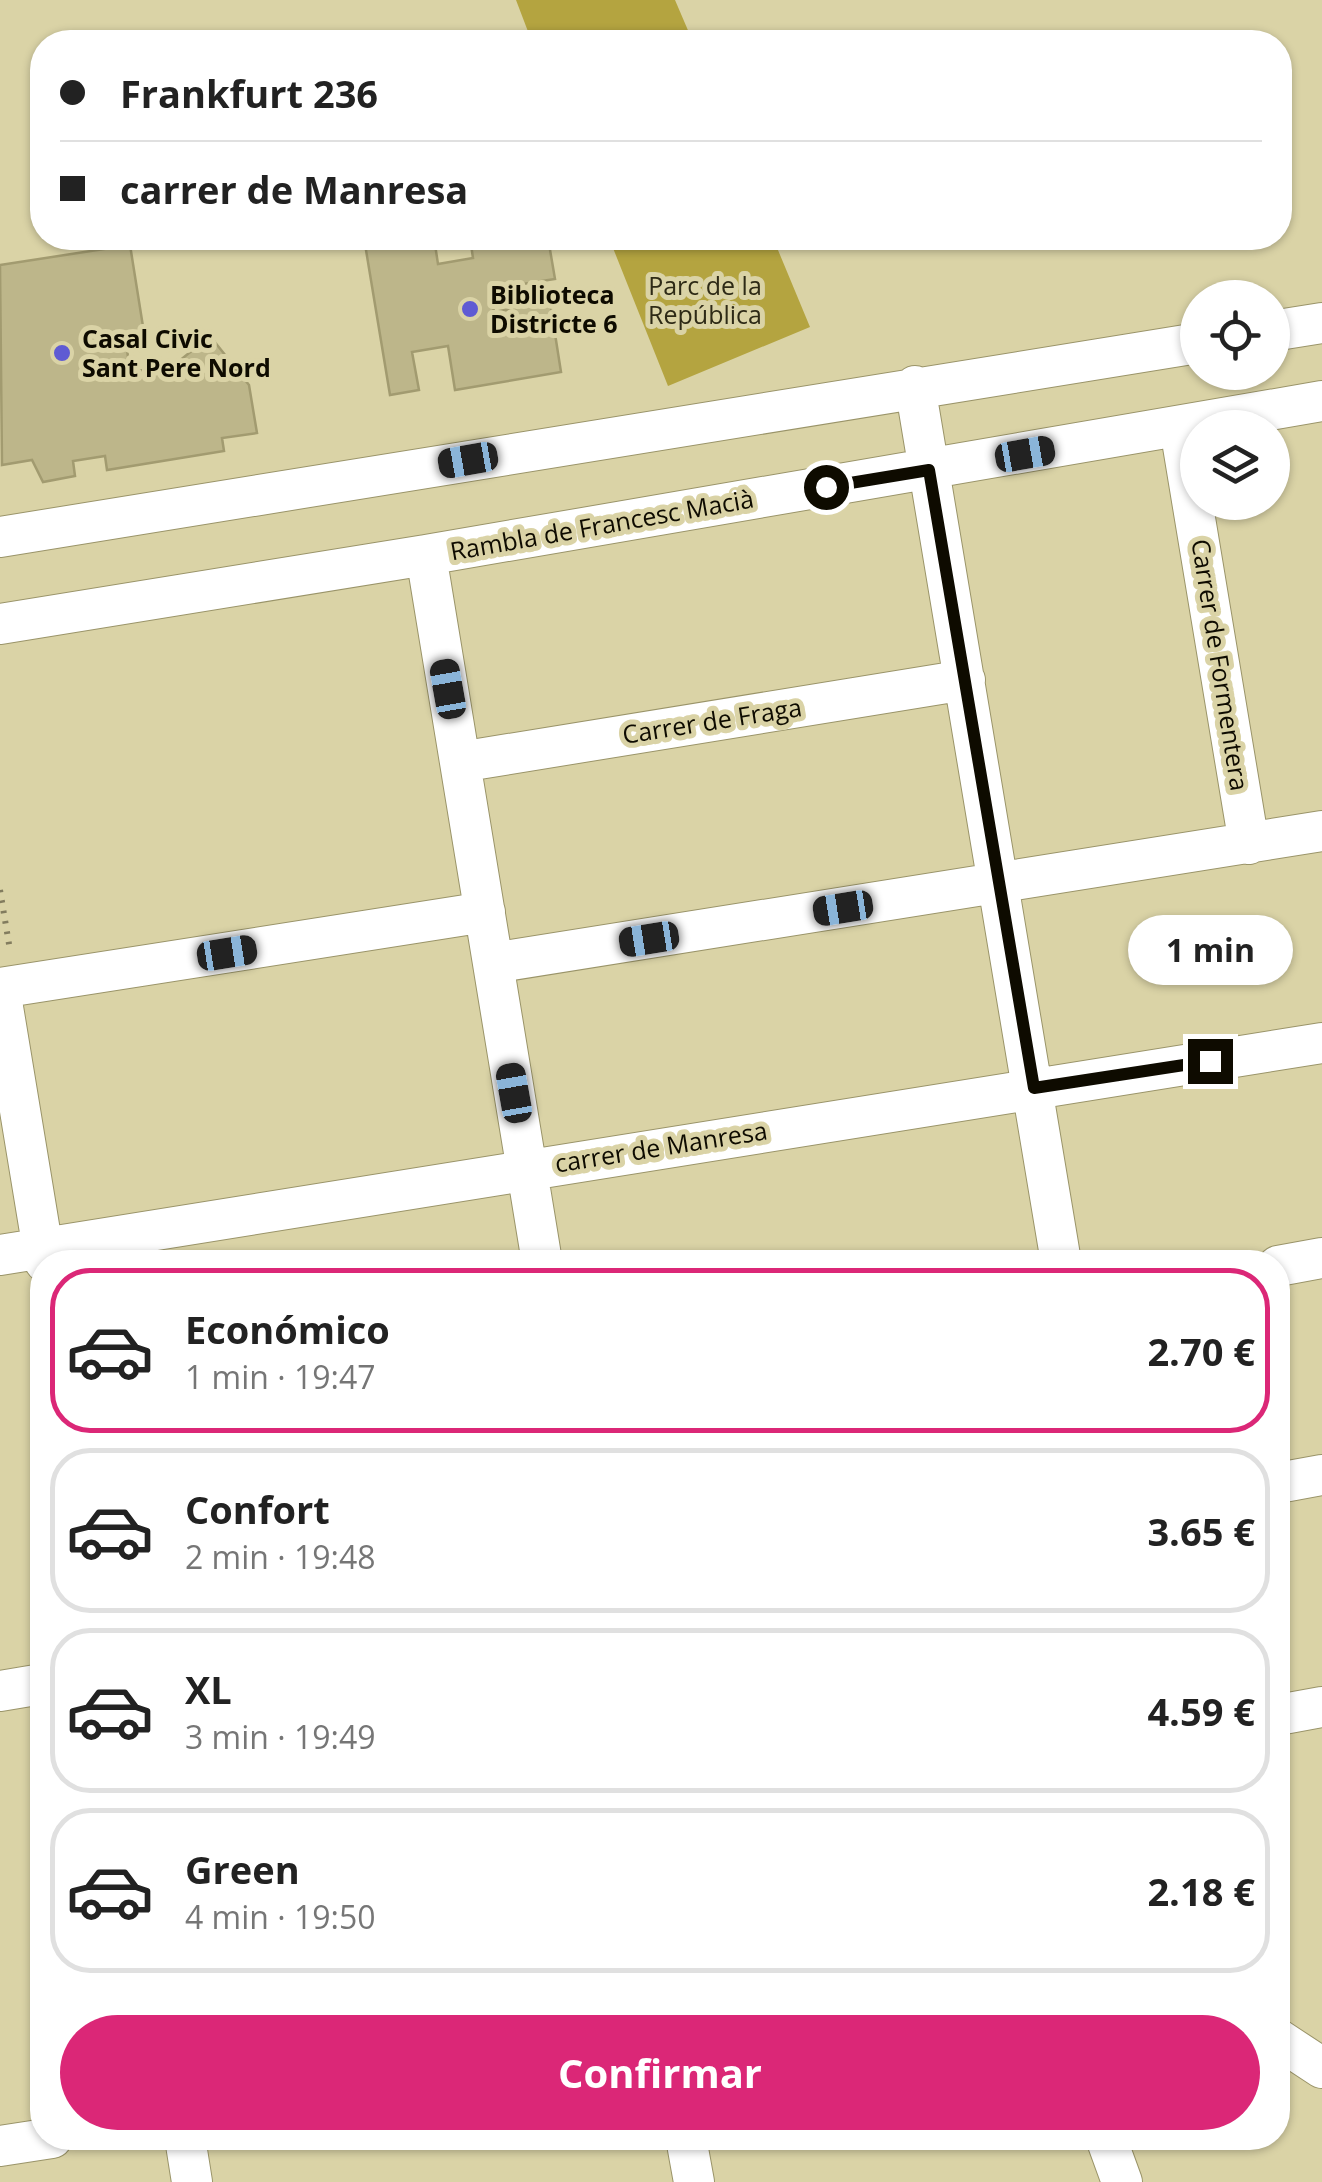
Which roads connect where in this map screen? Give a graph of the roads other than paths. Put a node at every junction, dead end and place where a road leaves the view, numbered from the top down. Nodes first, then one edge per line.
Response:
1 (1322, 324) edge
2 (1290, 328) edge
3 (1180, 346) edge
4 (915, 386) junction
5 (1322, 401) edge
6 (1275, 410) edge
7 (1180, 428) edge
8 (929, 470) junction
9 (1195, 520) edge
10 (0, 537) edge
11 (426, 555) junction
12 (0, 624) edge
13 (965, 680) junction
14 (460, 762) junction
15 (1322, 831) edge
16 (1249, 844) junction
17 (999, 883) junction
18 (485, 912) junction
19 (493, 963) junction
20 (0, 988) edge
21 (1322, 1043) edge
22 (1034, 1088) junction
23 (527, 1168) junction
24 (43, 1250) edge
25 (72, 1250) edge
26 (540, 1250) edge
27 (1058, 1250) edge
28 (30, 1255) edge
29 (0, 1256) edge
30 (1322, 1258) edge
31 (1290, 1264) edge
32 (1322, 1475) edge
33 (1290, 1481) edge
34 (30, 1686) edge
35 (0, 1691) edge
36 (1322, 1707) edge
37 (1290, 1713) edge
38 (1290, 2047) edge
39 (1322, 2068) edge
40 (30, 2141) edge
41 (0, 2146) edge
42 (187, 2150) edge
43 (688, 2150) edge
44 (1110, 2150) edge
45 (192, 2182) edge
46 (694, 2182) edge
47 (1122, 2182) edge

1 - 2 street
3 - 4 street
4 - 8 street
4 - 10 street
5 - 6 street, Rambla de Francesc Macià
7 - 8 street, Rambla de Francesc Macià
8 - 11 street, Rambla de Francesc Macià
8 - 13 street
9 - 16 street, Carrer de Formentera
11 - 12 street, Rambla de Francesc Macià
11 - 14 street
13 - 14 street, Carrer de Fraga
13 - 17 street
14 - 18 street
15 - 16 street
16 - 17 street
17 - 19 street
17 - 22 street
18 - 19 street
18 - 20 street
19 - 23 street
20 - 24 street
21 - 22 street, carrer de Manresa
22 - 23 street, carrer de Manresa
22 - 27 street
23 - 25 street, carrer de Manresa
23 - 26 street
28 - 29 street, carrer de Manresa
30 - 31 street
32 - 33 street
34 - 35 street
36 - 37 street
38 - 39 street
40 - 41 street
42 - 45 street
43 - 46 street
44 - 47 street

